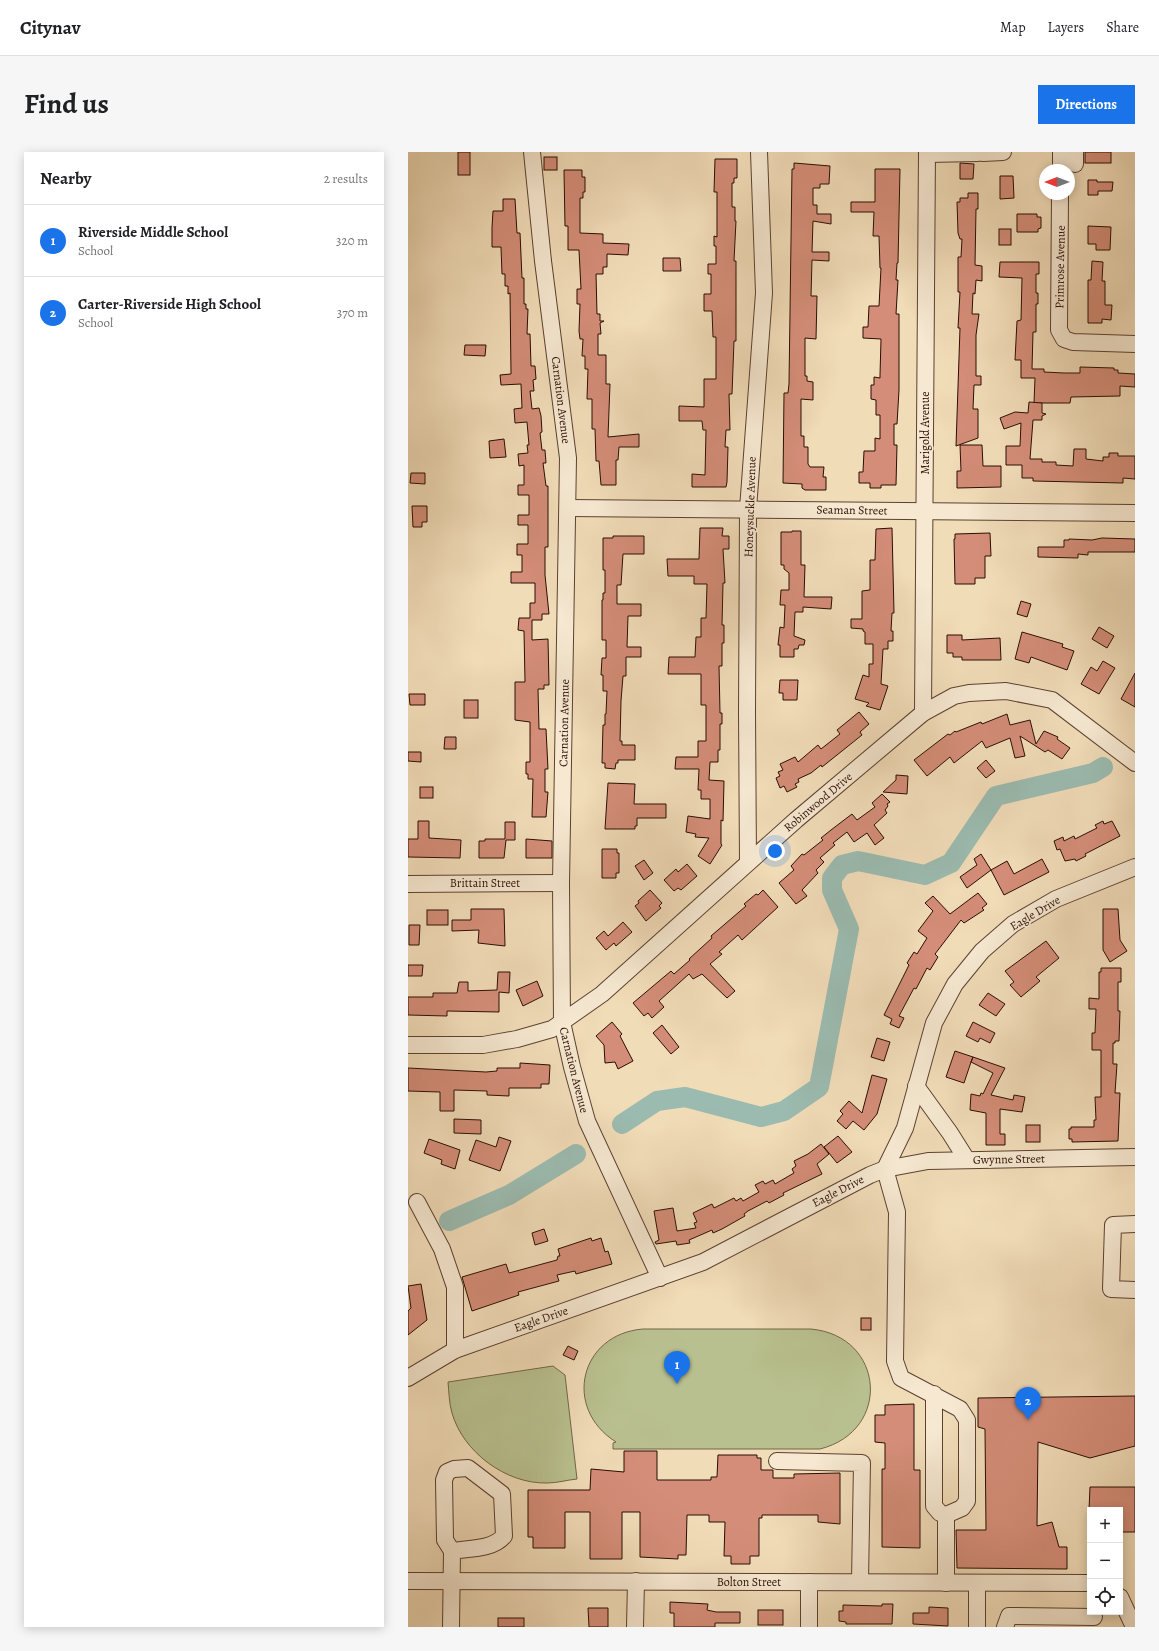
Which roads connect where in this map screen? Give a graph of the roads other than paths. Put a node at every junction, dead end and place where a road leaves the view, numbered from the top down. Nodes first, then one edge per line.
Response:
1 (532, 152) edge
2 (760, 152) edge
3 (1003, 152) edge
4 (1061, 152) edge
5 (927, 153) edge
6 (981, 153) edge
7 (1060, 164) edge
8 (1060, 200) edge
9 (1135, 344) edge
10 (568, 508) junction
11 (748, 509) junction
12 (924, 510) junction
13 (1135, 513) edge
14 (923, 713) junction
15 (1135, 763) edge
16 (748, 862) junction
17 (1135, 867) edge
18 (561, 883) junction
19 (408, 884) edge
20 (562, 1022) junction
21 (408, 1045) edge
22 (916, 1086) junction
23 (1135, 1157) edge
24 (967, 1160) junction
25 (885, 1169) junction
26 (417, 1202) dead end
27 (1135, 1224) edge
28 (660, 1278) junction
29 (1135, 1290) edge
30 (455, 1350) junction
31 (408, 1378) edge
32 (934, 1394) junction
33 (777, 1461) dead end
34 (946, 1515) junction
35 (452, 1551) junction
36 (408, 1580) edge
37 (452, 1581) junction
38 (636, 1582) junction
39 (809, 1582) junction
40 (860, 1582) junction
41 (946, 1583) junction
42 (977, 1583) junction
43 (1087, 1583) edge
44 (1123, 1602) edge
45 (1099, 1619) edge
46 (451, 1627) edge
47 (635, 1627) edge
48 (809, 1627) edge
49 (977, 1627) edge
50 (1005, 1627) edge
51 (1134, 1627) edge

1 - 10 street, Carnation Avenue
2 - 11 street, Honeysuckle Avenue
3 - 6 street
4 - 7 street
5 - 6 street
5 - 12 street, Marigold Avenue
8 - 9 street, Primrose Avenue
10 - 11 street, Seaman Street
10 - 18 street, Carnation Avenue
11 - 12 street, Seaman Street
11 - 16 street, Honeysuckle Avenue
12 - 13 street, Seaman Street
12 - 14 street, Marigold Avenue
14 - 15 street, Robinwood Drive
14 - 16 street, Robinwood Drive
16 - 20 street, Robinwood Drive
17 - 22 street, Eagle Drive
18 - 19 street, Brittain Street
18 - 20 street, Carnation Avenue
20 - 21 street, Robinwood Drive
20 - 28 street, Carnation Avenue
22 - 24 street
22 - 25 street, Eagle Drive
23 - 24 street, Gwynne Street
24 - 25 street, Gwynne Street
25 - 28 street, Eagle Drive
25 - 32 street
26 - 30 street
27 - 29 street
28 - 30 street, Eagle Drive
30 - 31 street, Eagle Drive
32 - 34 street
32 - 34 street
33 - 40 street
34 - 41 street
35 - 35 street
35 - 37 street
36 - 37 street, Bolton Street
37 - 38 street, Bolton Street
37 - 46 street
38 - 39 street, Bolton Street
38 - 47 street
39 - 40 street, Bolton Street
39 - 48 street
40 - 41 street, Bolton Street
41 - 42 street, Bolton Street
42 - 43 street, Bolton Street
42 - 49 street
44 - 51 street
45 - 50 street

